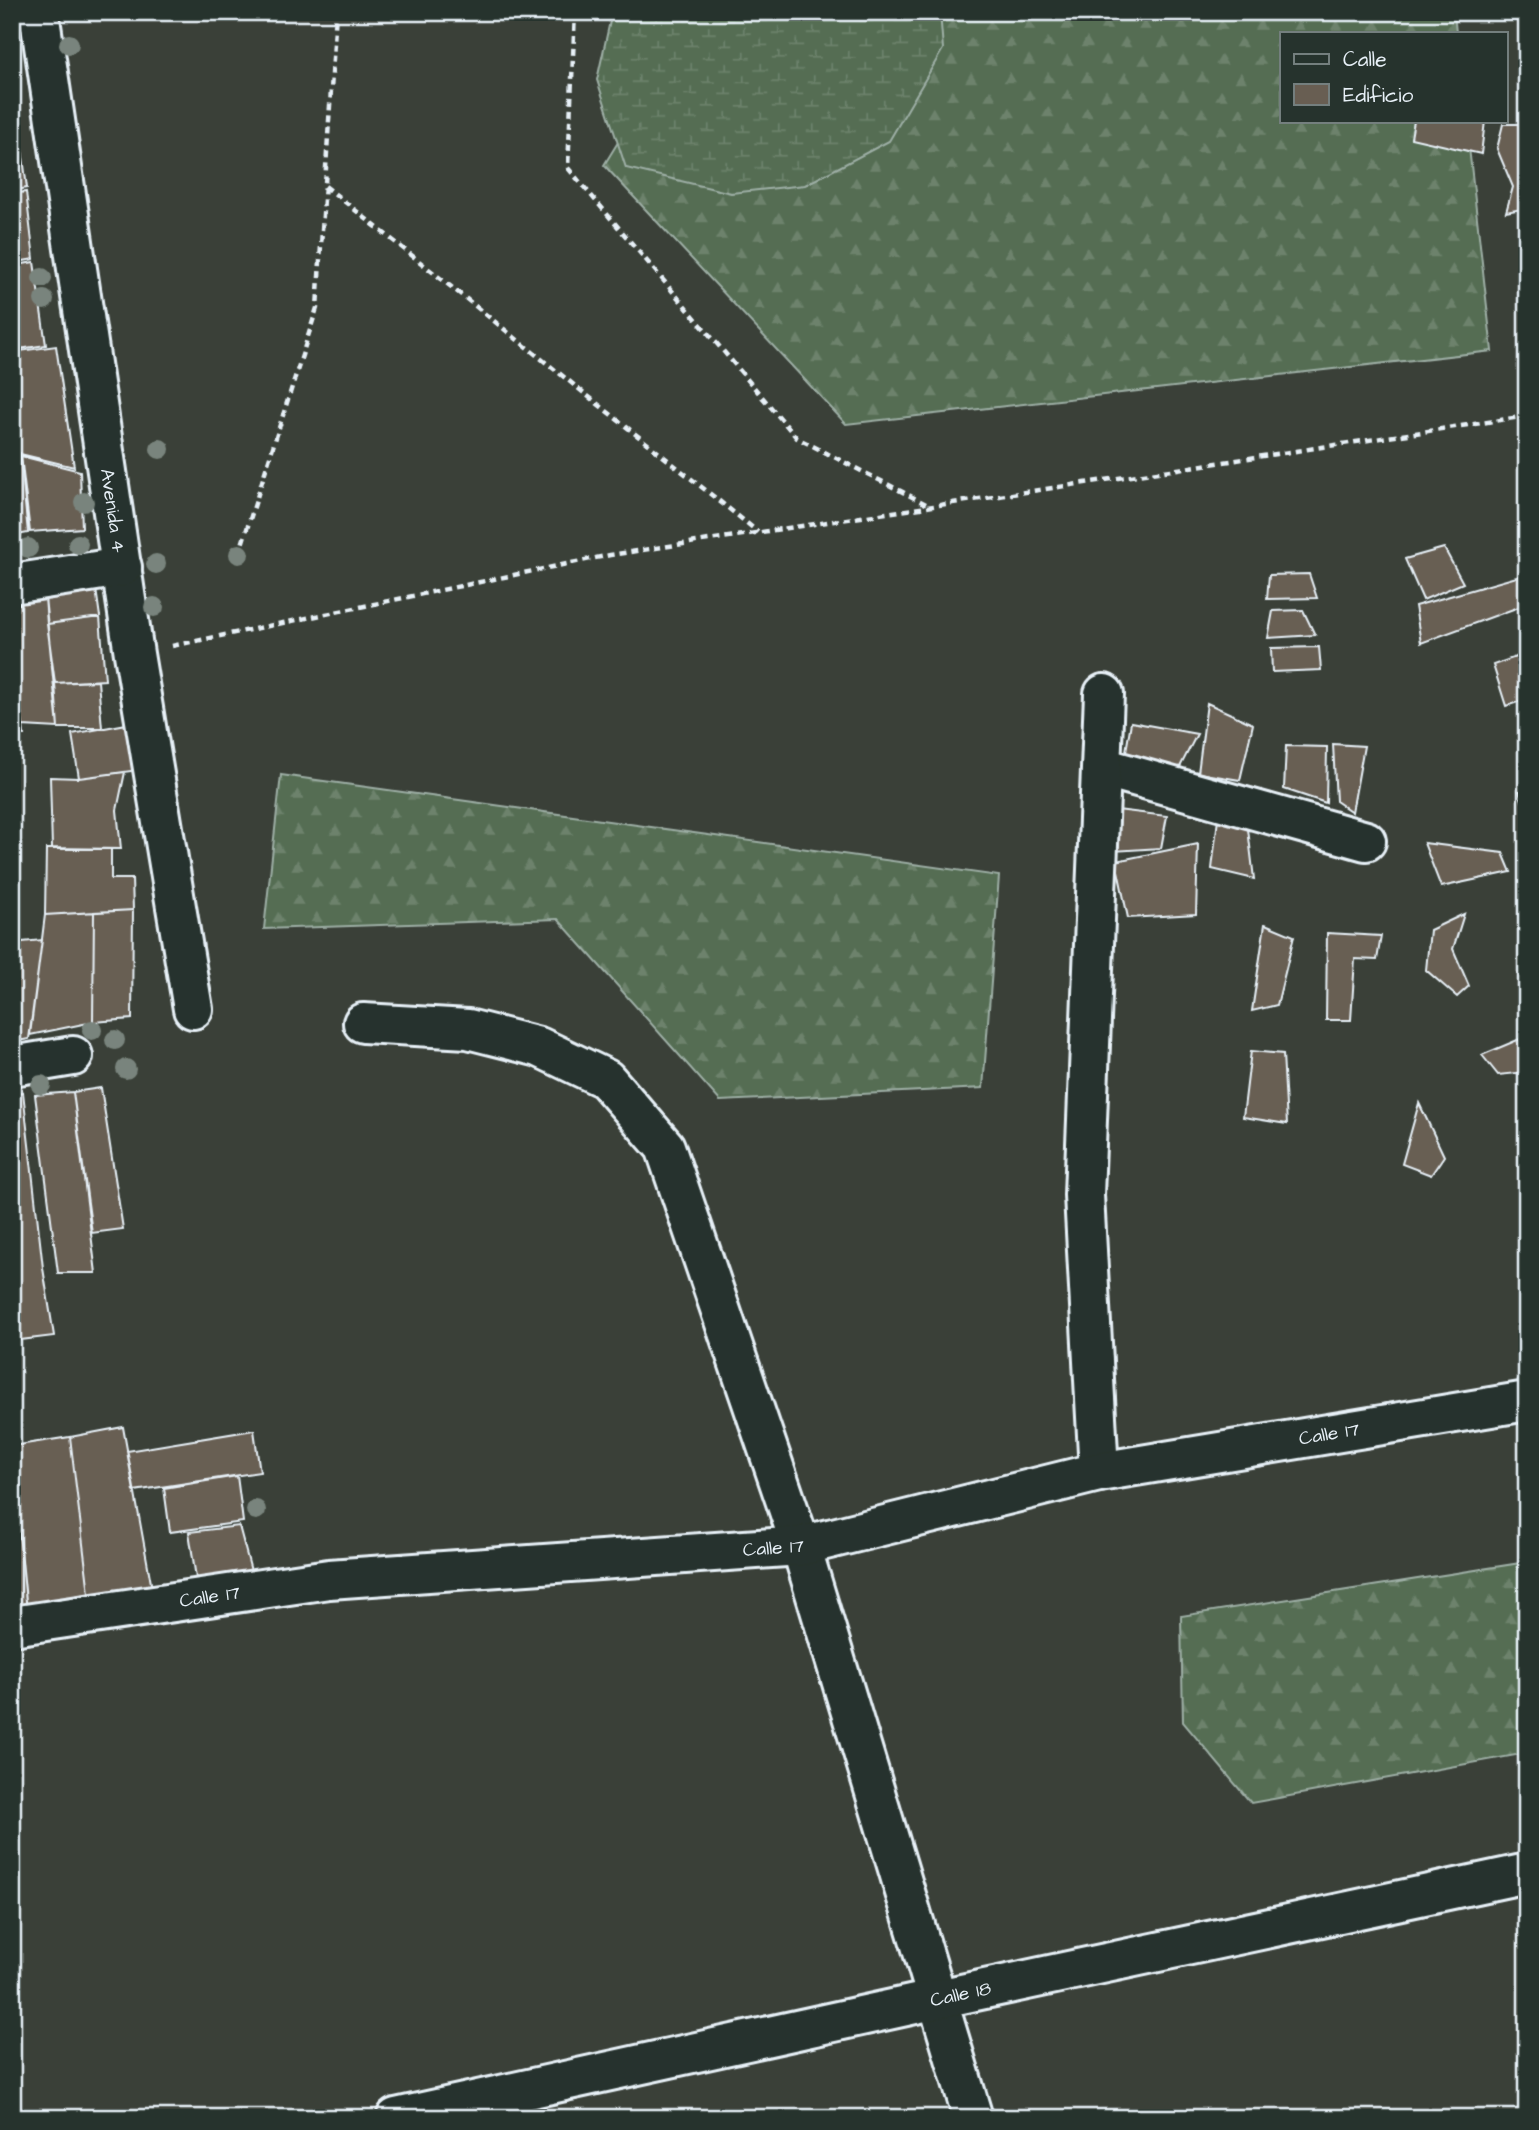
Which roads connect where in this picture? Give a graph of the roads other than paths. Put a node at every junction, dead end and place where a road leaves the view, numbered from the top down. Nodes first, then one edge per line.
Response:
1 (39, 12) edge
2 (122, 567) junction
3 (12, 584) edge
4 (1104, 694) dead end
5 (1102, 767) junction
6 (1366, 841) dead end
7 (193, 1009) dead end
8 (363, 1023) dead end
9 (73, 1056) dead end
10 (12, 1066) edge
11 (1527, 1401) edge
12 (1099, 1472) junction
13 (801, 1546) junction
14 (12, 1626) edge
15 (1527, 1874) edge
16 (938, 1999) junction
17 (404, 2117) edge
18 (973, 2118) edge

1 - 2 street, Avenida 4
2 - 3 street
2 - 7 street, Avenida 4
4 - 5 street
5 - 6 street
5 - 12 street
8 - 13 street
9 - 10 street
11 - 12 street, Calle 17
12 - 13 street, Calle 17
13 - 14 street, Calle 17
13 - 16 street
15 - 16 street, Calle 18
16 - 17 street, Calle 18
16 - 18 street

